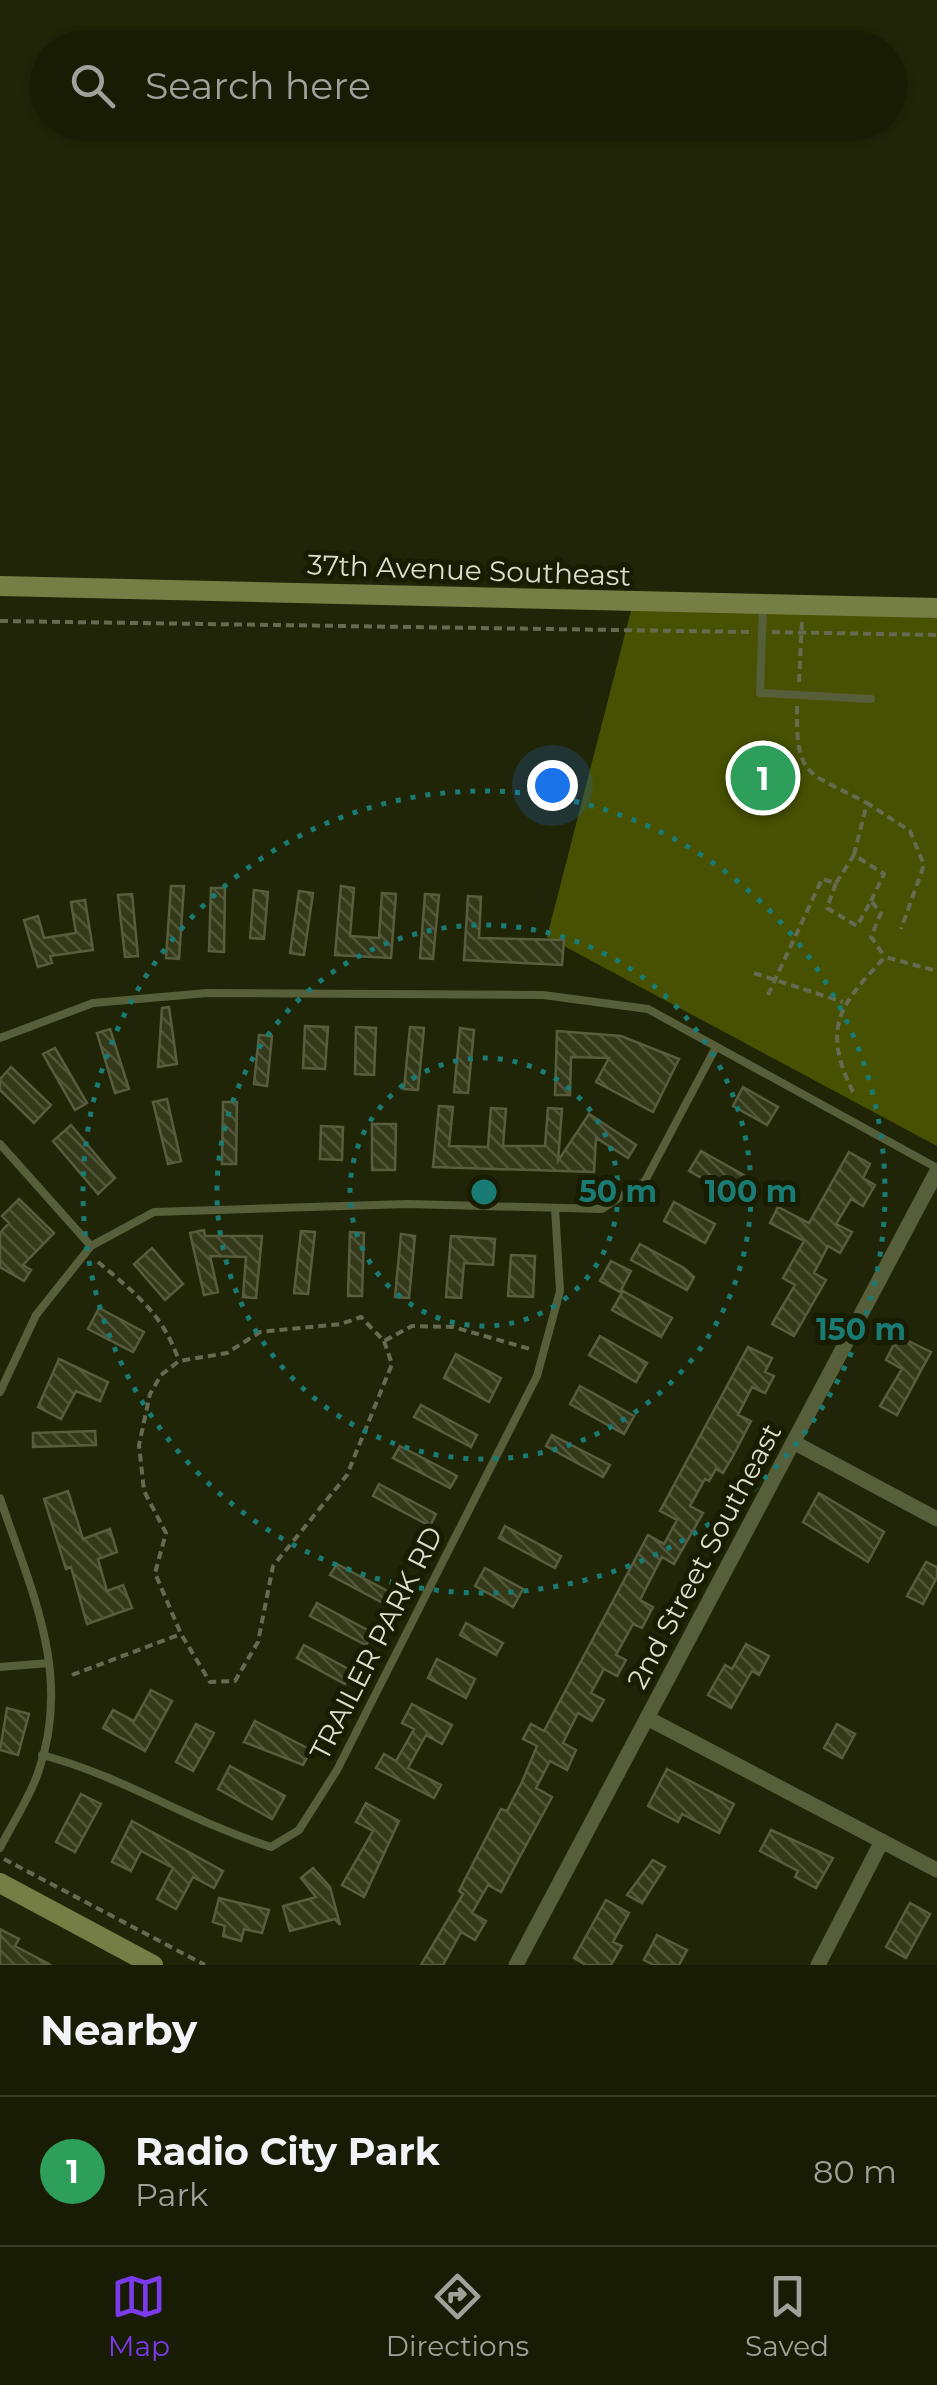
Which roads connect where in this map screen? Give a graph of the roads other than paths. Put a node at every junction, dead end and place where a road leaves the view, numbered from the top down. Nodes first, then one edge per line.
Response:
1 (0, 586) edge
2 (763, 606) junction
3 (937, 608) edge
4 (871, 699) dead end
5 (0, 1038) edge
6 (716, 1047) junction
7 (0, 1144) edge
8 (937, 1170) edge
9 (555, 1208) junction
10 (92, 1246) junction
11 (0, 1392) edge
12 (794, 1442) junction
13 (0, 1498) edge
14 (937, 1520) edge
15 (49, 1663) junction
16 (0, 1667) edge
17 (647, 1718) junction
18 (42, 1755) junction
19 (882, 1841) junction
20 (0, 1848) edge
21 (937, 1870) edge
22 (0, 1883) edge
23 (152, 1965) edge
24 (516, 1965) edge
25 (818, 1965) edge

1 - 2 street, 37th Avenue Southeast
2 - 3 street, 37th Avenue Southeast
2 - 4 lane
5 - 6 lane
6 - 8 lane
6 - 9 lane
7 - 10 lane
8 - 12 street, 2nd Street Southeast
9 - 10 lane
9 - 18 lane, TRAILER PARK RD
10 - 11 lane
12 - 14 street
12 - 17 street, 2nd Street Southeast
13 - 15 lane
15 - 16 lane
15 - 18 lane
17 - 19 street
17 - 24 street, 2nd Street Southeast
18 - 20 lane
19 - 21 street
19 - 25 street
22 - 23 street

